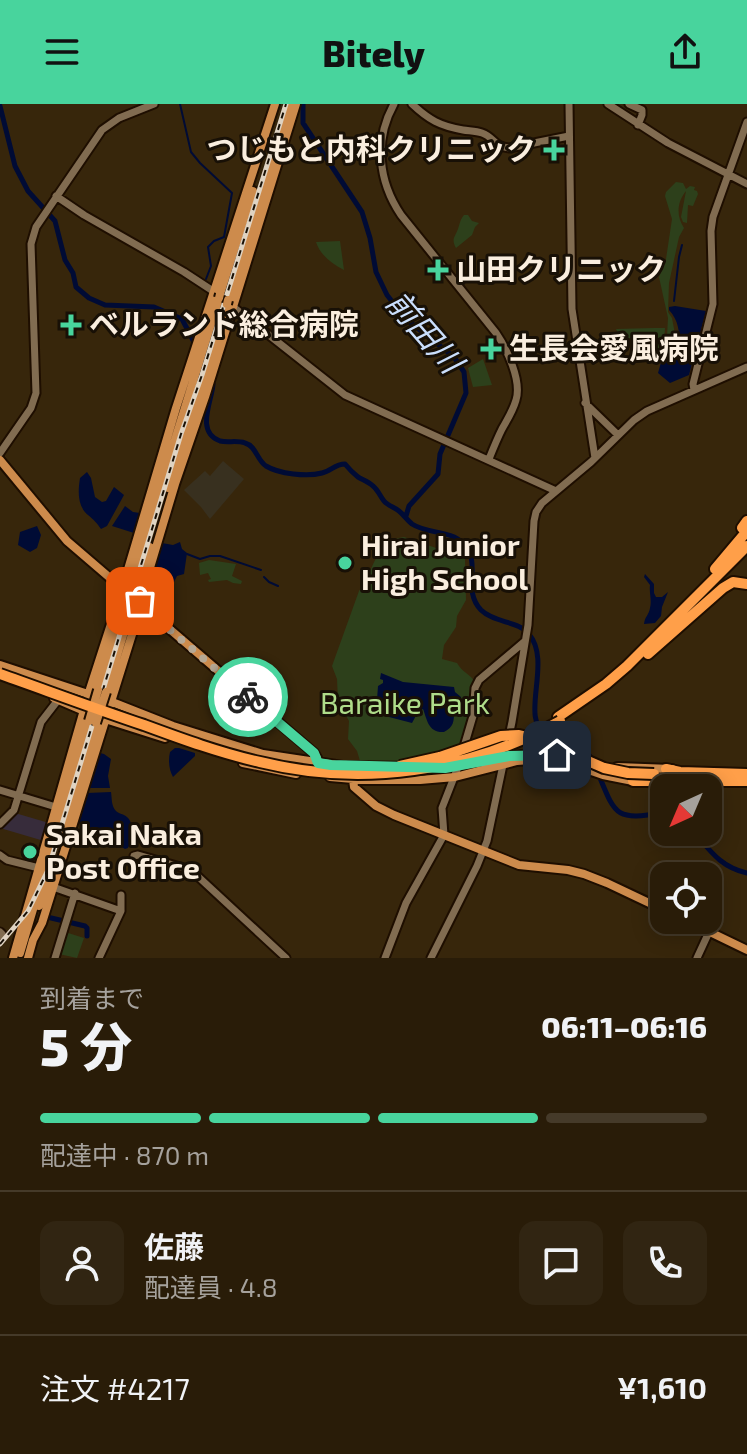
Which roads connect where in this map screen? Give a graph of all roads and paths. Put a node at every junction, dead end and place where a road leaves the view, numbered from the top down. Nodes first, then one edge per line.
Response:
1 (154, 104) edge
2 (278, 104) edge
3 (290, 104) edge
4 (296, 104) edge
5 (394, 104) edge
6 (412, 104) edge
7 (569, 104) edge
8 (608, 104) edge
9 (629, 104) edge
10 (747, 122) edge
11 (638, 125) junction
12 (569, 136) junction
13 (728, 175) junction
14 (747, 184) edge
15 (56, 196) junction
16 (223, 299) junction
17 (747, 367) edge
18 (694, 390) junction
19 (585, 403) junction
20 (618, 435) junction
21 (0, 453) edge
22 (595, 458) junction
23 (489, 459) junction
24 (0, 460) edge
25 (556, 491) junction
26 (745, 527) edge
27 (747, 546) edge
28 (747, 553) edge
29 (747, 584) edge
30 (131, 597) junction
31 (657, 637) junction
32 (525, 638) junction
33 (639, 661) junction
34 (0, 674) edge
35 (99, 693) junction
36 (58, 700) junction
37 (84, 711) junction
38 (559, 719) junction
39 (106, 720) junction
40 (93, 722) junction
41 (97, 745) junction
42 (504, 760) junction
43 (318, 763) junction
44 (331, 765) junction
45 (459, 766) junction
46 (382, 769) junction
47 (666, 769) junction
48 (417, 770) junction
49 (318, 776) junction
50 (455, 777) junction
51 (723, 777) junction
52 (747, 778) edge
53 (352, 780) junction
54 (633, 781) junction
55 (0, 790) edge
56 (19, 796) junction
57 (56, 807) junction
58 (0, 824) edge
59 (444, 835) junction
60 (62, 837) junction
61 (484, 851) junction
62 (0, 855) edge
63 (134, 856) dead end
64 (54, 864) junction
65 (39, 868) junction
66 (53, 887) junction
67 (75, 893) junction
68 (121, 895) dead end
69 (650, 903) edge
70 (121, 911) junction
71 (708, 934) edge
72 (713, 934) edge
73 (33, 940) junction
74 (747, 950) edge
75 (17, 958) edge
76 (28, 958) edge
77 (55, 958) edge
78 (99, 958) edge
79 (286, 958) edge
80 (385, 958) edge
81 (431, 958) edge
82 (697, 958) edge

1 - 15 street
2 - 16 main road
3 - 16 main road
4 - 16 main road
5 - 23 street
6 - 12 street
7 - 12 street
8 - 11 street
9 - 11 street
10 - 13 street
11 - 13 street
12 - 19 street
13 - 14 street
13 - 18 street
15 - 16 street
15 - 21 street
16 - 23 street
16 - 30 main road
16 - 30 main road
16 - 30 main road
17 - 18 street
18 - 20 street
19 - 20 street
19 - 22 street
20 - 22 street
22 - 25 street
23 - 25 street
24 - 30 main road
25 - 32 street
26 - 31 highway
27 - 31 highway
28 - 33 highway
29 - 33 highway
30 - 35 main road
30 - 35 main road
30 - 35 main road
30 - 43 main road
31 - 38 highway
32 - 42 street
32 - 45 street
33 - 38 highway
34 - 35 main road
34 - 36 main road
34 - 46 highway, bridge
34 - 48 highway, bridge
35 - 37 main road
35 - 39 main road
35 - 40 main road, bridge
35 - 43 main road
36 - 37 main road
36 - 56 street
37 - 39 main road
37 - 57 main road
38 - 46 highway, bridge
38 - 48 highway, bridge
39 - 41 main road
39 - 49 main road
40 - 60 main road
40 - 75 main road
41 - 60 main road
41 - 66 main road
42 - 45 main road
42 - 47 main road, bridge
42 - 50 main road
42 - 54 main road
42 - 61 street
43 - 44 main road
43 - 49 main road
44 - 45 main road
44 - 53 main road
45 - 50 street
46 - 51 highway, bridge
47 - 52 main road
47 - 52 highway
48 - 51 highway, bridge
49 - 53 main road
50 - 53 main road
50 - 59 street
51 - 52 highway
52 - 54 main road
52 - 54 highway
53 - 59 main road
55 - 56 street
56 - 57 street
56 - 58 street
57 - 65 main road
59 - 61 main road
59 - 80 street
60 - 64 main road
61 - 69 main road
61 - 81 street
62 - 65 street
63 - 79 street
64 - 73 main road
64 - 75 main road
65 - 75 main road
66 - 67 street
66 - 73 main road
67 - 70 street
67 - 77 street
68 - 70 street
70 - 78 street
71 - 82 street
72 - 74 main road
73 - 76 main road

